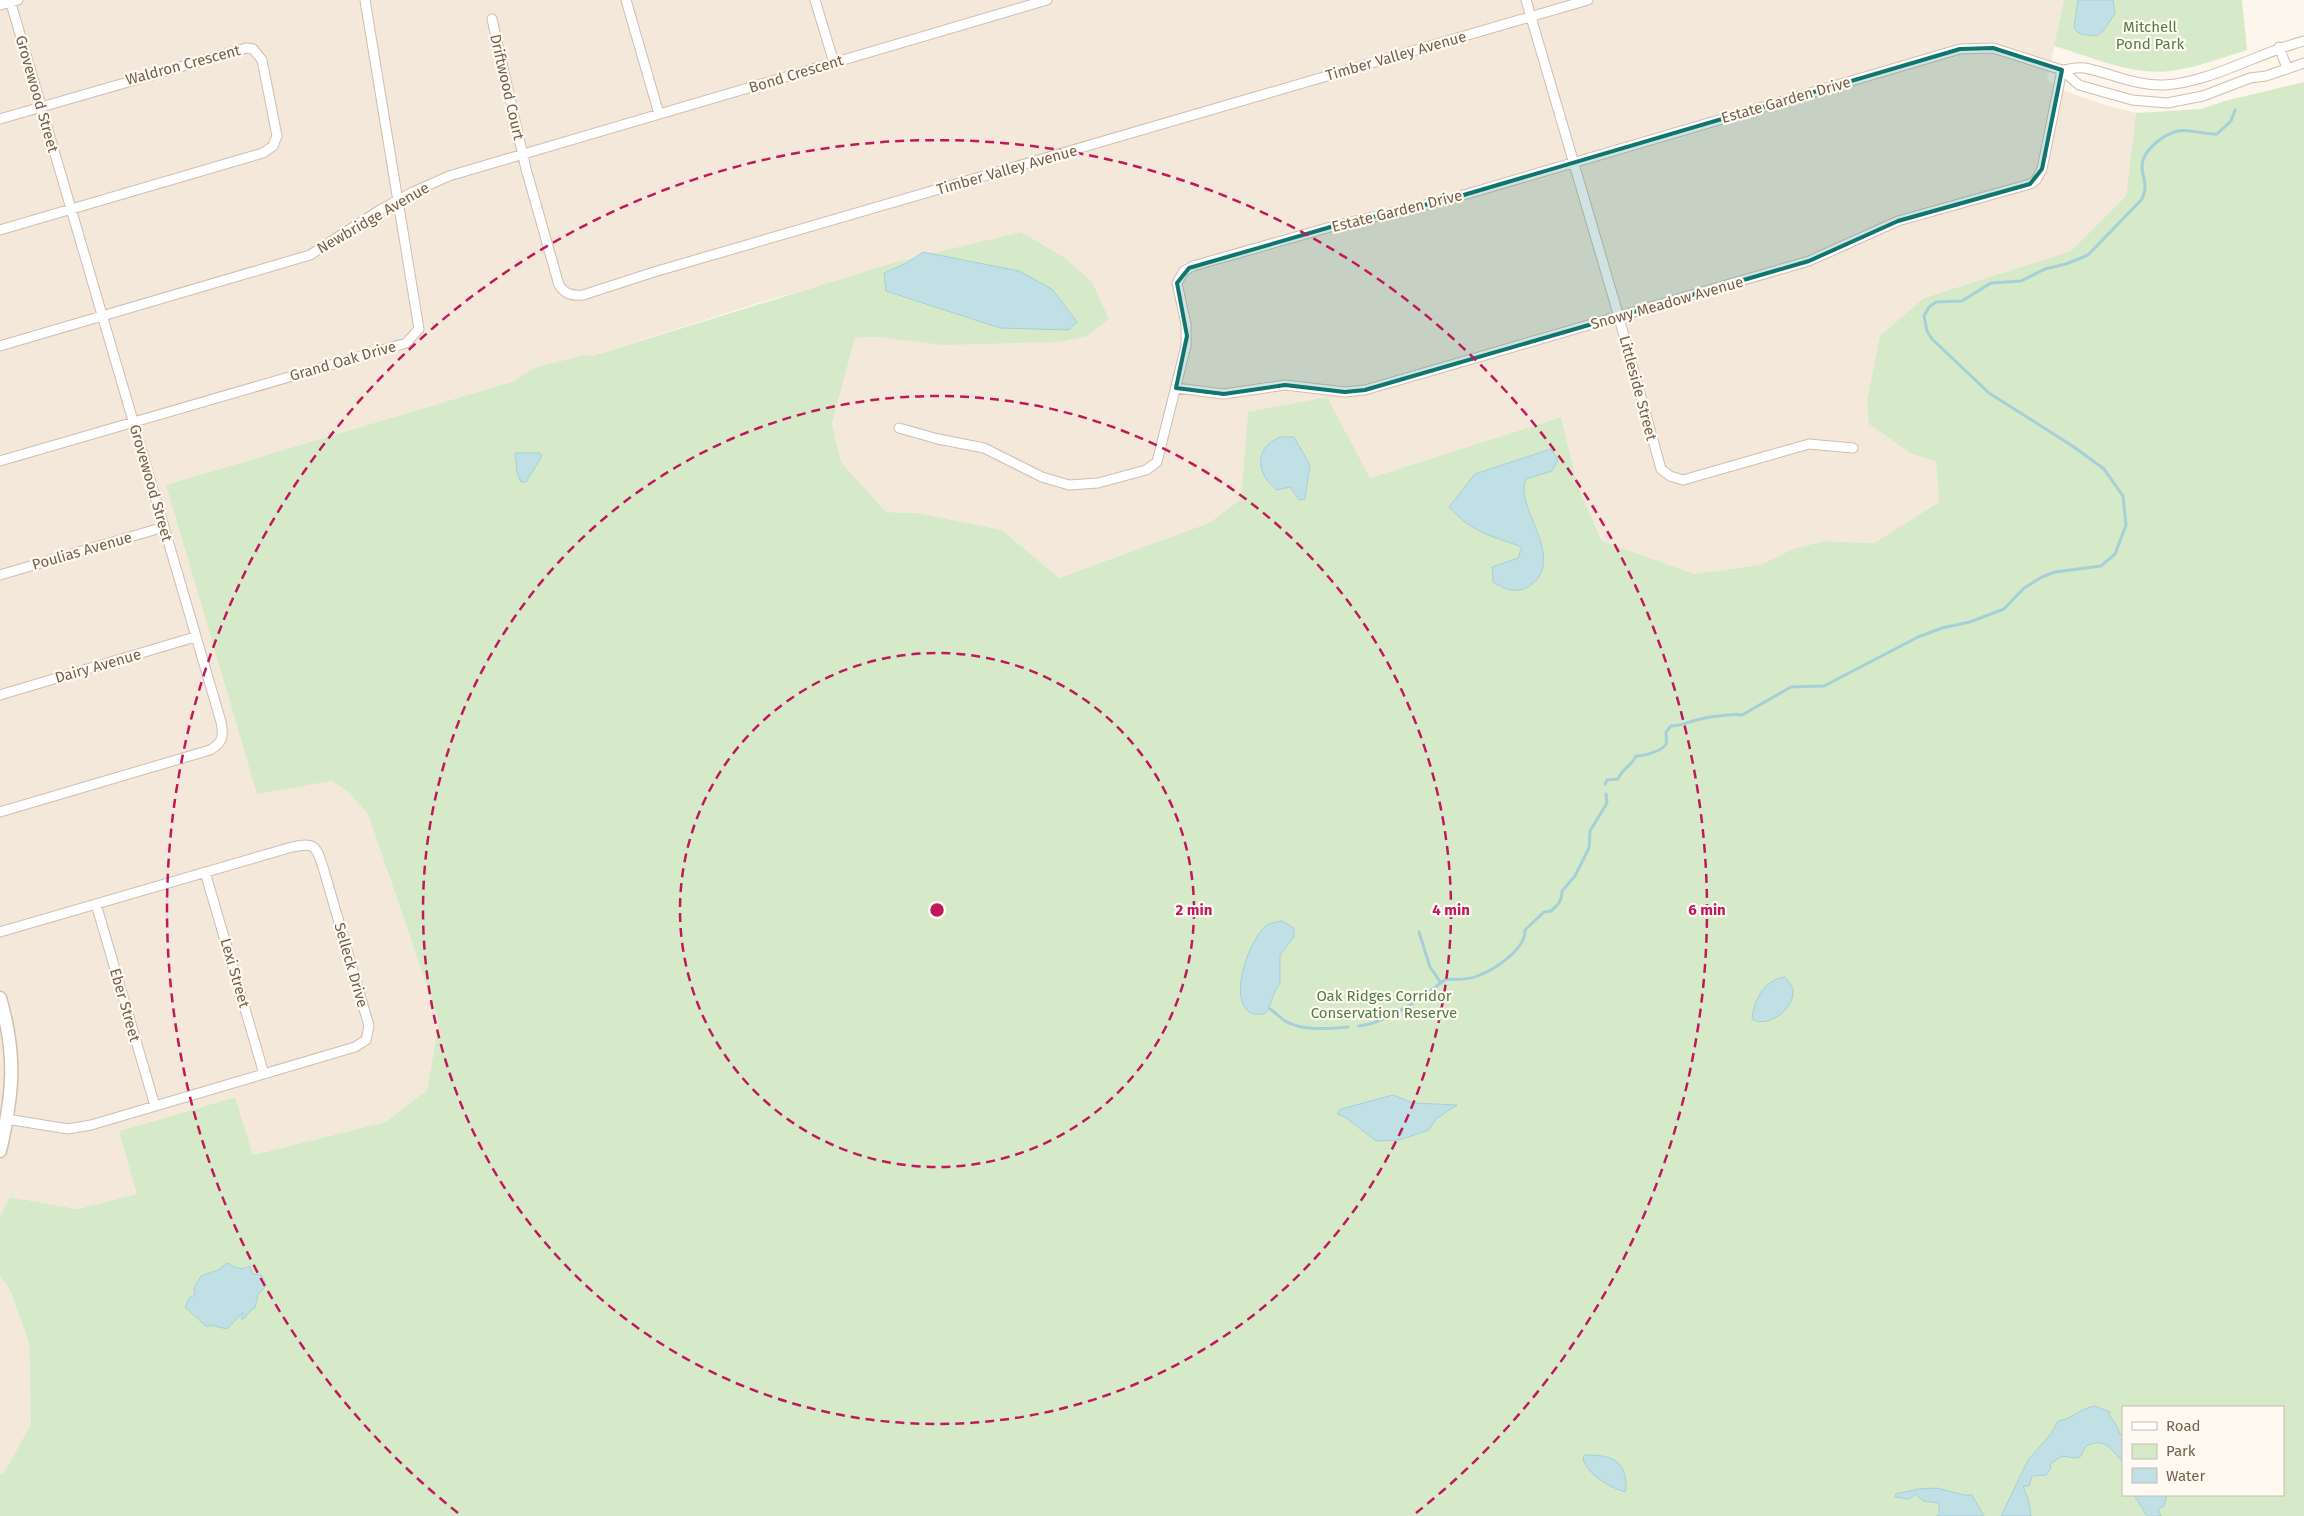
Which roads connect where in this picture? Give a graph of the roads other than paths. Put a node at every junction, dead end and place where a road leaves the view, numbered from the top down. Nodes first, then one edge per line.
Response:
1 (365, 0) edge
2 (626, 0) edge
3 (815, 0) edge
4 (1047, 0) edge
5 (1526, 0) edge
6 (1588, 0) edge
7 (13, 1) edge
8 (0, 5) edge
9 (1530, 17) junction
10 (492, 19) dead end
11 (2304, 41) edge
12 (2279, 47) junction
13 (834, 63) junction
14 (2304, 63) edge
15 (2287, 68) junction
16 (2062, 70) junction
17 (40, 106) junction
18 (659, 114) junction
19 (0, 119) edge
20 (523, 154) junction
21 (1574, 162) junction
22 (398, 200) junction
23 (71, 209) junction
24 (0, 230) edge
25 (102, 317) junction
26 (1619, 317) junction
27 (0, 346) edge
28 (1176, 388) junction
29 (133, 422) junction
30 (899, 428) dead end
31 (1853, 448) dead end
32 (0, 461) edge
33 (164, 527) junction
34 (0, 575) edge
35 (195, 637) junction
36 (0, 695) edge
37 (0, 812) edge
38 (205, 872) junction
39 (96, 904) junction
40 (0, 932) edge
41 (0, 998) edge
42 (264, 1074) junction
43 (155, 1106) junction
44 (7, 1119) junction
45 (0, 1152) edge

1 - 22 street, Grand Oak Drive
2 - 18 street
3 - 13 street
4 - 13 street, Bond Crescent
5 - 9 street, Littleside Street
6 - 9 street, Timber Valley Avenue
7 - 8 street
7 - 17 street, Grovewood Street
9 - 20 street, Timber Valley Avenue
9 - 21 street, Littleside Street
10 - 20 street, Driftwood Court
11 - 12 street, Estate Garden Drive
12 - 15 street
12 - 16 street, Estate Garden Drive
13 - 18 street, Bond Crescent
14 - 15 street, Estate Garden Drive
15 - 16 street, Estate Garden Drive
16 - 21 street, Estate Garden Drive
16 - 26 street, Snowy Meadow Avenue
17 - 19 street, Waldron Crescent
17 - 23 street, Grovewood Street
17 - 23 street, Waldron Crescent
18 - 20 street, Newbridge Avenue
20 - 22 street, Newbridge Avenue
21 - 26 street, Littleside Street
21 - 28 street, Estate Garden Drive
22 - 25 street, Newbridge Avenue
22 - 29 street, Grand Oak Drive
23 - 24 street, Waldron Crescent
23 - 25 street, Grovewood Street
25 - 27 street, Newbridge Avenue
25 - 29 street, Grovewood Street
26 - 28 street, Snowy Meadow Avenue
26 - 31 street, Littleside Street
28 - 30 street, Estate Garden Drive
29 - 32 street, Grand Oak Drive
29 - 33 street, Grovewood Street
33 - 34 street, Poulias Avenue
33 - 35 street, Grovewood Street
35 - 36 street, Dairy Avenue
35 - 37 street, Grovewood Street
38 - 39 street, Selleck Drive
38 - 42 street, Lexi Street
38 - 42 street, Selleck Drive
39 - 40 street, Selleck Drive
39 - 43 street, Eber Street
41 - 44 street
42 - 43 street, Selleck Drive
43 - 44 street, Selleck Drive
44 - 45 street

